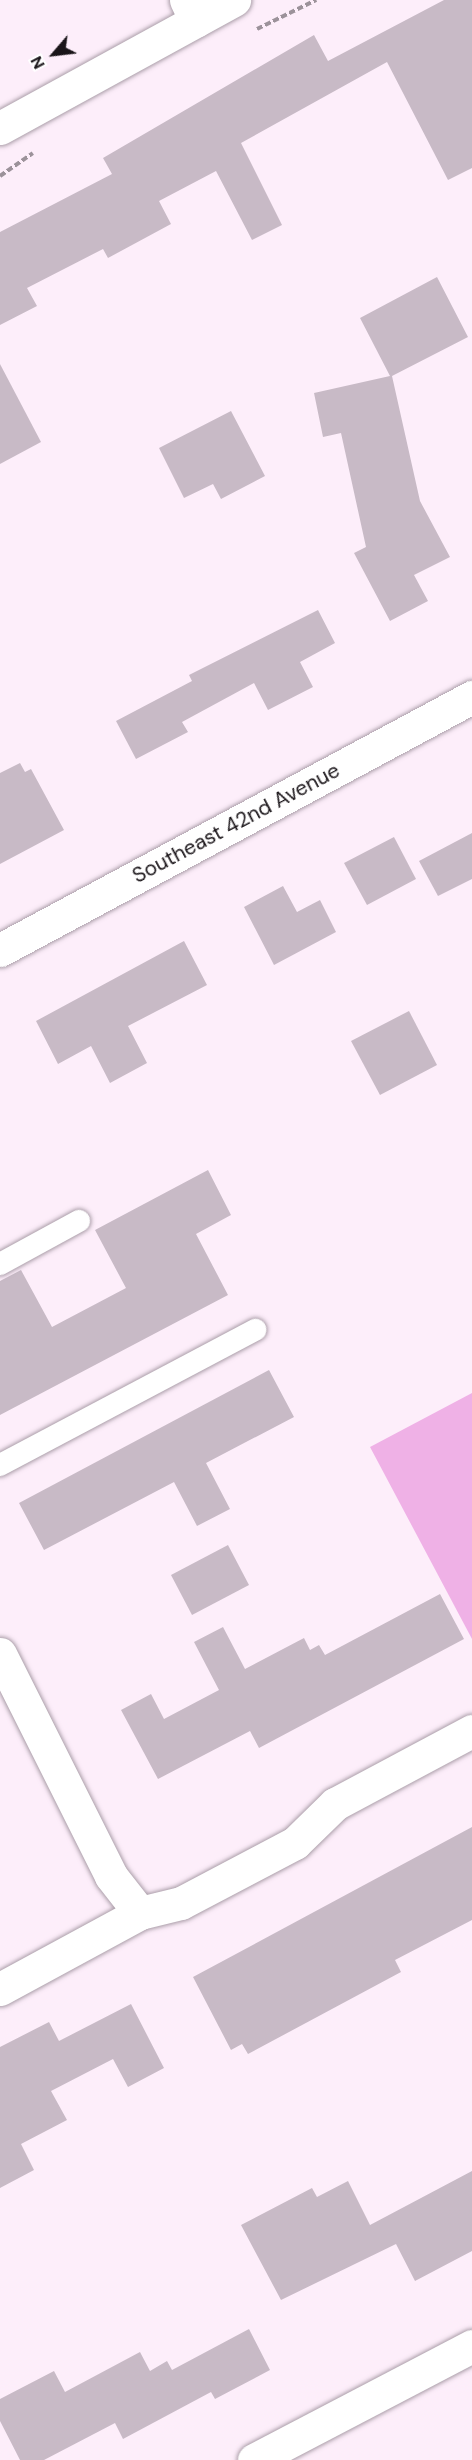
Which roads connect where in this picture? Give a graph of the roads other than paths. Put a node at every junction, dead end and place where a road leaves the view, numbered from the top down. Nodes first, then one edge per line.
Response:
1 (234, 0) edge
2 (191, 11) edge
3 (0, 128) edge
4 (472, 697) edge
5 (0, 950) edge
6 (79, 1221) dead end
7 (0, 1264) edge
8 (255, 1330) dead end
9 (0, 1465) edge
10 (0, 1654) edge
11 (472, 1731) edge
12 (140, 1913) junction
13 (0, 1989) edge
14 (472, 2346) edge
15 (254, 2460) edge

1 - 2 street
2 - 3 street
4 - 5 street, Southeast 42nd Avenue
6 - 7 lane
8 - 9 lane
10 - 12 street
11 - 12 street
12 - 13 street
14 - 15 street

